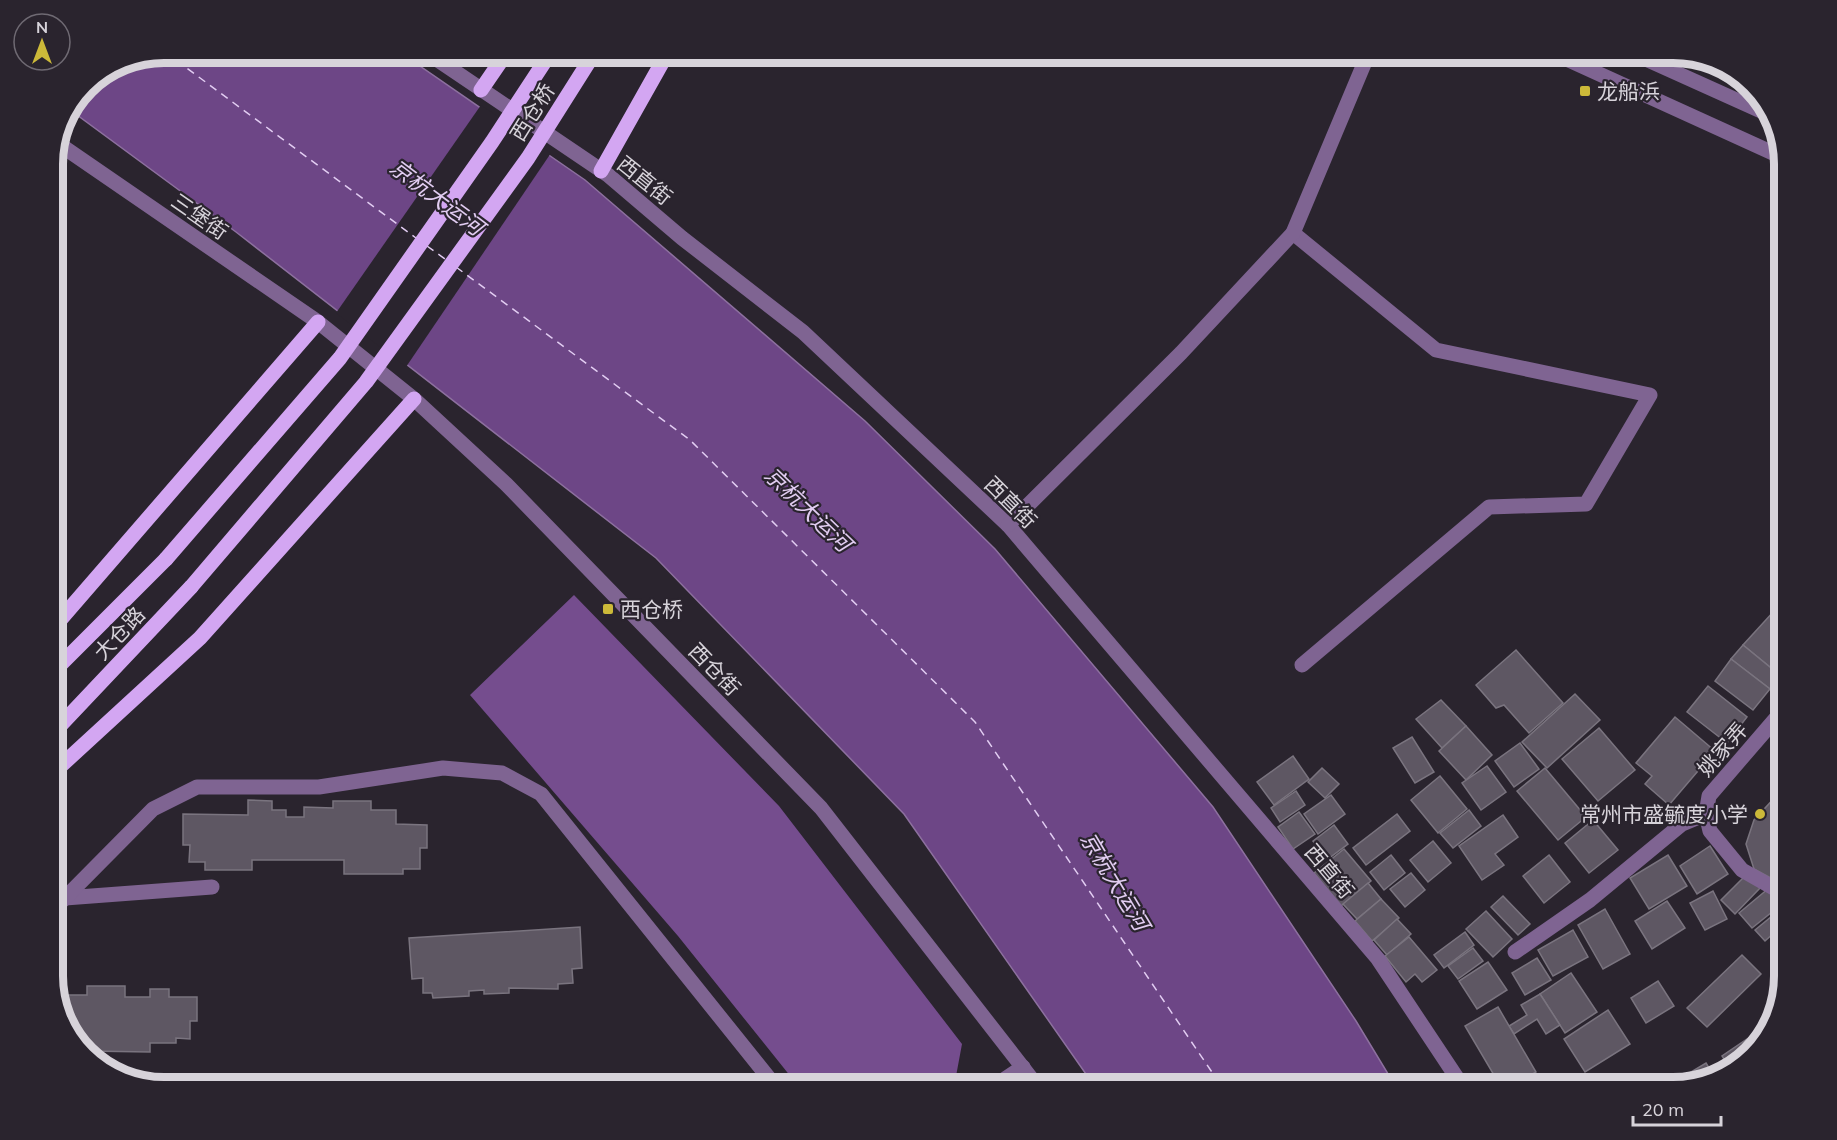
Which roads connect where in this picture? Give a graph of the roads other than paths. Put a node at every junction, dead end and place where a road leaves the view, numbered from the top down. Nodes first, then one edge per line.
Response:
1 (442, 63) edge
2 (499, 63) edge
3 (544, 63) edge
4 (588, 63) edge
5 (662, 63) edge
6 (1364, 63) edge
7 (1575, 63) edge
8 (1654, 63) edge
9 (481, 90) junction
10 (1757, 109) edge
11 (65, 148) edge
12 (1773, 153) edge
13 (601, 171) junction
14 (1293, 233) junction
15 (318, 322) junction
16 (414, 399) junction
17 (1008, 525) junction
18 (166, 559) joint
19 (191, 587) joint
20 (63, 616) edge
21 (63, 662) edge
22 (1302, 665) dead end
23 (1774, 721) edge
24 (63, 723) edge
25 (63, 764) edge
26 (1706, 814) junction
27 (212, 887) dead end
28 (1774, 888) edge
29 (65, 898) joint
30 (1515, 952) dead end
31 (1023, 1067) junction
32 (767, 1077) edge
33 (1009, 1077) edge
34 (1030, 1077) edge
35 (1455, 1077) edge

1 - 9 street, 西直街
2 - 9 main road
3 - 18 main road, 西仓桥, bridge
4 - 19 main road, 西仓桥, bridge
5 - 13 main road
6 - 14 street
7 - 12 street
8 - 10 street
9 - 13 street, 西直街
11 - 15 street, 三堡街
13 - 17 street, 西直街
14 - 17 street
14 - 22 street
15 - 16 street, 西仓街
15 - 20 main road
16 - 25 main road
16 - 31 street, 西仓街
17 - 35 street, 西直街
18 - 21 main road, 大仓路
19 - 24 main road, 大仓路
23 - 26 street, 姚家弄
26 - 28 street
26 - 30 street
27 - 29 street
29 - 32 street
31 - 33 street
31 - 34 street, 西仓街

